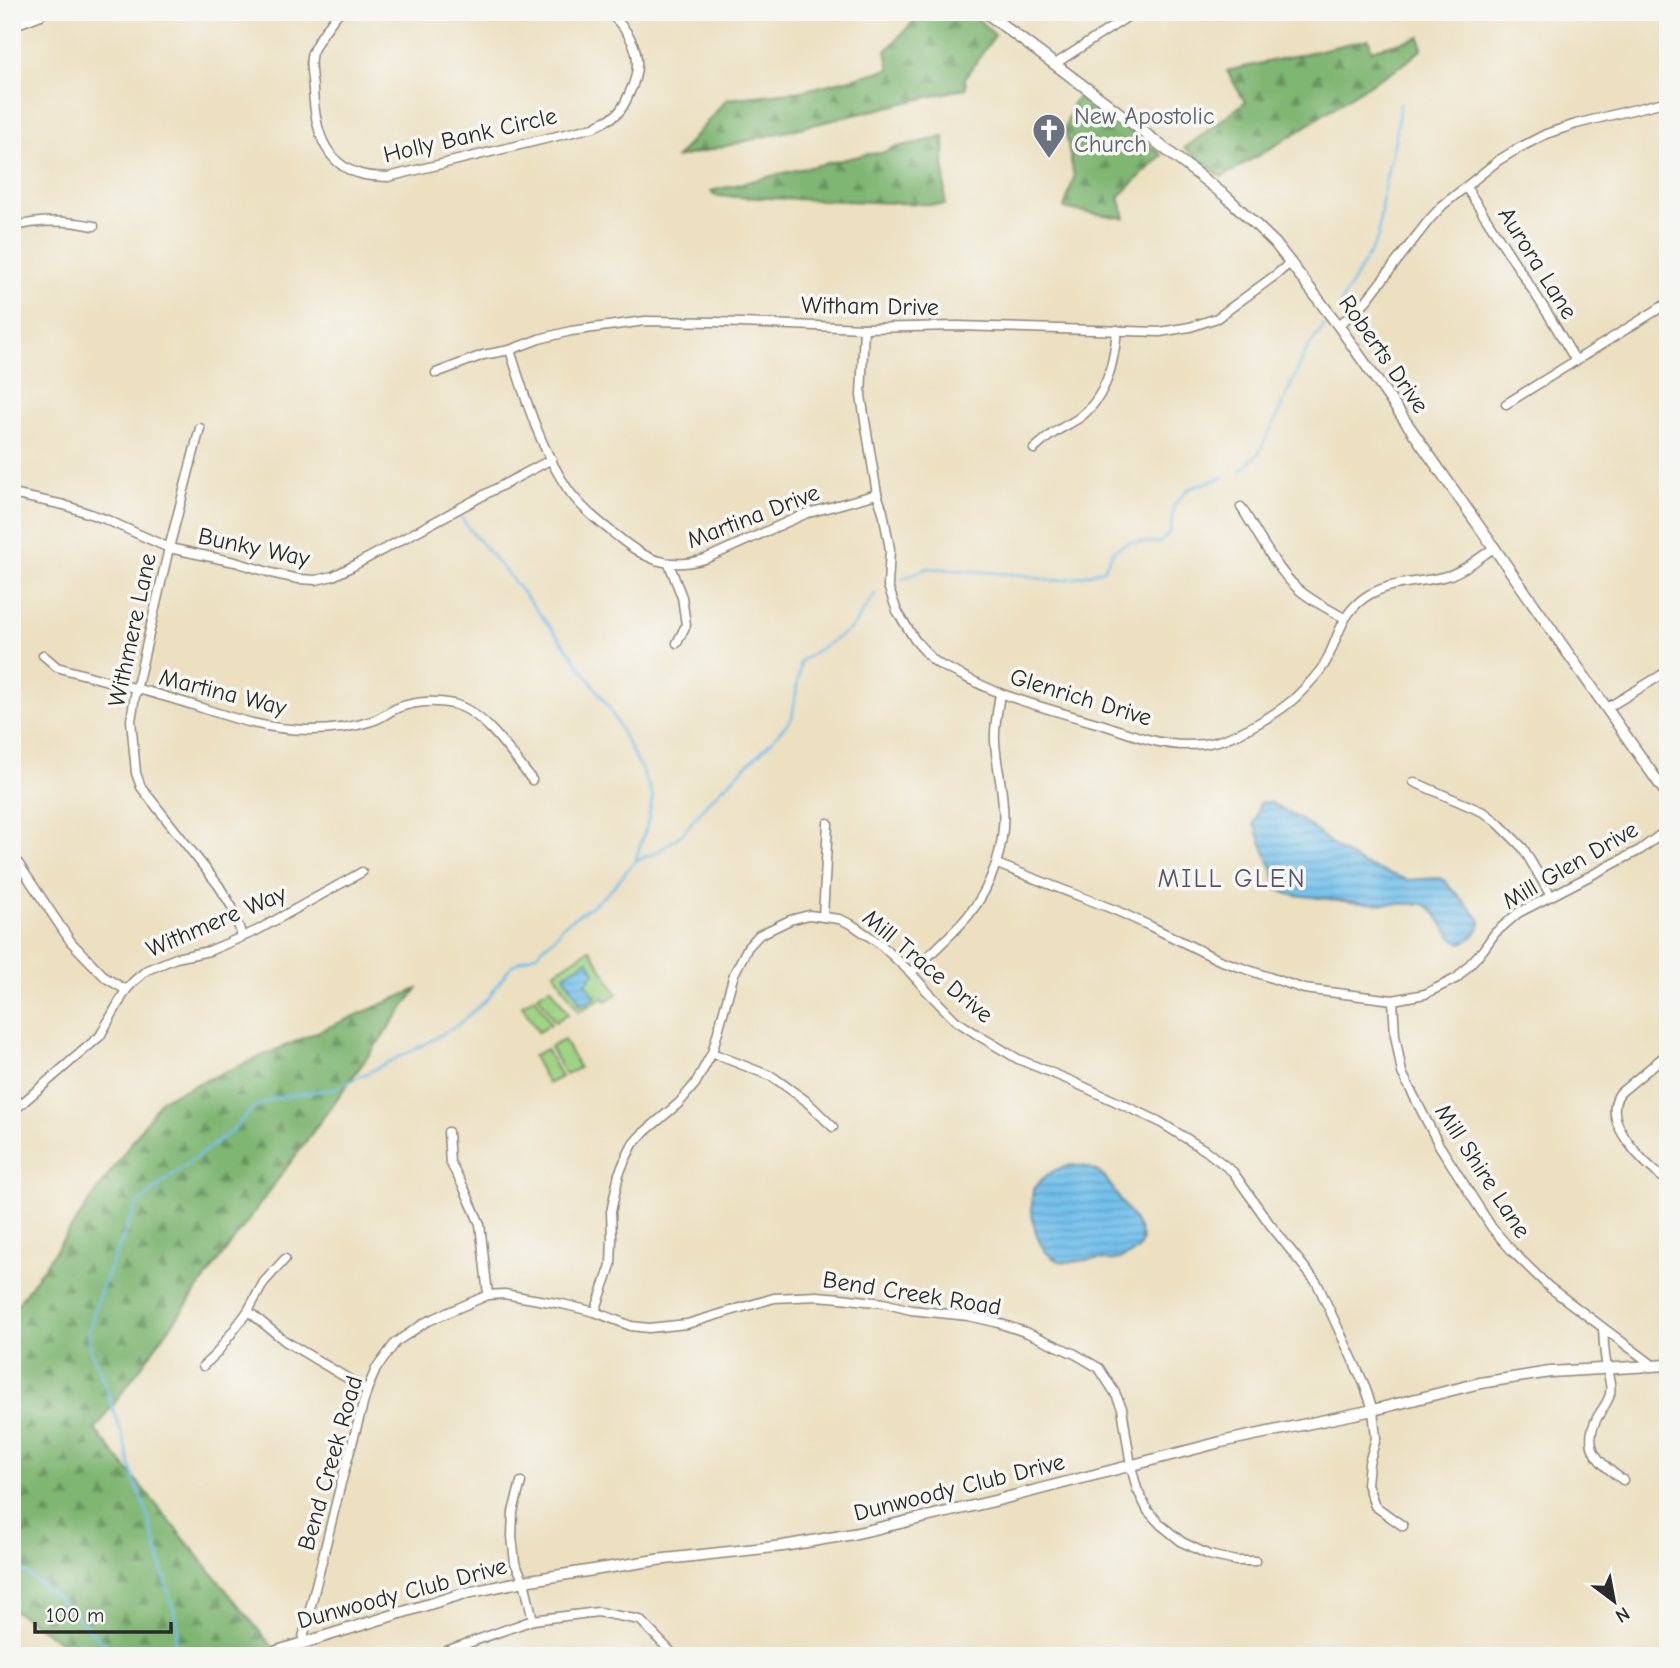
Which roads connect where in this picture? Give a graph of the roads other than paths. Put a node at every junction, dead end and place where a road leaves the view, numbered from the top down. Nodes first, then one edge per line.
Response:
1 (339, 12) edge
2 (609, 12) edge
3 (985, 12) edge
4 (1135, 12) edge
5 (41, 15) dead end
6 (12, 26) edge
7 (1055, 64) junction
8 (1668, 101) edge
9 (1466, 187) junction
10 (94, 226) dead end
11 (12, 228) edge
12 (1291, 262) junction
13 (1668, 303) edge
14 (1338, 325) junction
15 (864, 328) junction
16 (1117, 330) junction
17 (510, 350) junction
18 (1576, 361) junction
19 (436, 373) dead end
20 (1506, 404) dead end
21 (200, 428) dead end
22 (1034, 449) dead end
23 (552, 460) junction
24 (12, 494) edge
25 (877, 494) junction
26 (1241, 507) dead end
27 (1494, 547) junction
28 (169, 548) junction
29 (669, 564) junction
30 (1344, 618) junction
31 (677, 643) dead end
32 (43, 655) dead end
33 (1668, 671) edge
34 (136, 690) junction
35 (1000, 693) junction
36 (1607, 708) junction
37 (532, 780) dead end
38 (1414, 782) dead end
39 (1668, 796) edge
40 (828, 823) dead end
41 (1668, 829) edge
42 (18, 863) dead end
43 (997, 864) junction
44 (362, 872) dead end
45 (1551, 896) junction
46 (823, 917) junction
47 (242, 936) junction
48 (911, 973) junction
49 (125, 990) junction
50 (1393, 1000) junction
51 (712, 1052) junction
52 (1668, 1053) edge
53 (12, 1112) edge
54 (833, 1128) dead end
55 (447, 1132) dead end
56 (1668, 1182) edge
57 (285, 1259) dead end
58 (488, 1295) junction
59 (248, 1311) junction
60 (595, 1312) junction
61 (1603, 1329) junction
62 (1668, 1364) edge
63 (203, 1366) dead end
64 (1654, 1366) junction
65 (1607, 1369) junction
66 (367, 1390) junction
67 (1373, 1410) junction
68 (1131, 1466) junction
69 (1623, 1480) dead end
70 (521, 1482) dead end
71 (1404, 1526) dead end
72 (1255, 1561) dead end
73 (524, 1581) junction
74 (533, 1620) junction
75 (302, 1642) junction
76 (663, 1644) junction
77 (261, 1656) edge
78 (432, 1656) edge
79 (666, 1656) edge
80 (675, 1656) edge

1 - 2 street, Holly Bank Circle
3 - 7 street, Roberts Drive
4 - 7 street
5 - 6 street
7 - 12 street, Roberts Drive
8 - 9 street
9 - 14 street
9 - 18 street, Aurora Lane
10 - 11 street
12 - 14 street, Roberts Drive
12 - 16 street, Witham Drive
13 - 18 street
14 - 27 street, Roberts Drive
15 - 16 street, Witham Drive
15 - 17 street, Witham Drive
15 - 25 street, Glenrich Drive
16 - 22 street
17 - 19 street, Witham Drive
17 - 23 street, Martina Drive
18 - 20 street
21 - 28 street, Withmere Lane
23 - 28 street, Bunky Way
23 - 29 street, Martina Drive
24 - 28 street, Bunky Way
25 - 29 street, Martina Drive
25 - 35 street, Glenrich Drive
26 - 30 street
27 - 30 street, Glenrich Drive
27 - 36 street, Roberts Drive
28 - 34 street, Withmere Lane
29 - 31 street
30 - 35 street, Glenrich Drive
32 - 34 street, Martina Way
33 - 36 street
34 - 37 street, Martina Way
34 - 47 street, Withmere Lane
35 - 43 street
36 - 39 street, Roberts Drive
38 - 45 street
40 - 46 street
41 - 45 street, Mill Glen Drive
42 - 49 street
43 - 48 street
43 - 50 street, Mill Glen Drive
44 - 47 street, Withmere Way
45 - 50 street, Mill Glen Drive
46 - 48 street, Mill Trace Drive
46 - 51 street, Mill Trace Drive
47 - 49 street, Withmere Way
48 - 67 street, Mill Trace Drive
49 - 53 street, Withmere Way
50 - 61 street, Mill Shire Lane
51 - 54 street
51 - 60 street, Mill Trace Drive
52 - 56 street
55 - 58 street
57 - 59 street
58 - 60 street, Bend Creek Road
58 - 66 street, Bend Creek Road
59 - 63 street
59 - 66 street
60 - 68 street, Bend Creek Road
61 - 64 street, Mill Shire Lane
61 - 65 street
62 - 64 street, Dunwoody Club Drive
64 - 65 street, Dunwoody Club Drive
65 - 67 street, Dunwoody Club Drive
65 - 69 street
66 - 75 street, Bend Creek Road
67 - 68 street, Dunwoody Club Drive
67 - 71 street, Mill Trace Drive
68 - 72 street, Bend Creek Road
68 - 73 street, Dunwoody Club Drive
70 - 73 street
73 - 74 street
73 - 75 street, Dunwoody Club Drive
74 - 76 street
74 - 78 street
75 - 77 street, Dunwoody Club Drive
76 - 79 street
76 - 80 street

